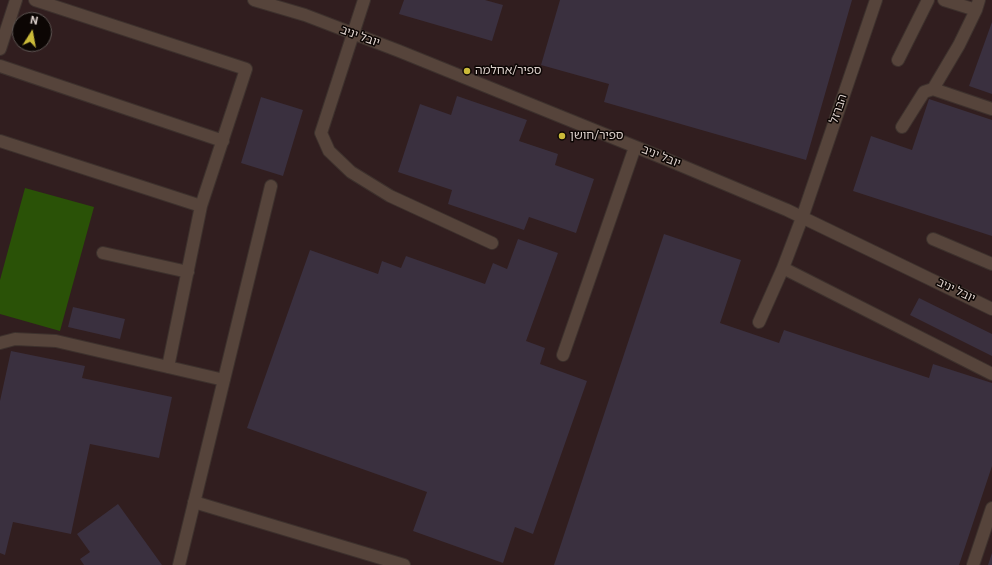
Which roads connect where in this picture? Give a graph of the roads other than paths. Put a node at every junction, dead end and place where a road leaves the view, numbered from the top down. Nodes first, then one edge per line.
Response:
1 (16, 0) edge
2 (35, 0) edge
3 (255, 0) edge
4 (364, 0) edge
5 (876, 0) edge
6 (928, 0) edge
7 (944, 0) edge
8 (978, 5) edge
9 (353, 35) junction
10 (0, 49) edge
11 (898, 60) dead end
12 (0, 66) edge
13 (933, 89) junction
14 (992, 109) edge
15 (902, 127) dead end
16 (0, 141) edge
17 (223, 141) junction
18 (635, 147) junction
19 (271, 186) dead end
20 (201, 206) junction
21 (802, 218) junction
22 (933, 239) dead end
23 (492, 243) dead end
24 (103, 254) dead end
25 (992, 264) edge
26 (783, 268) junction
27 (188, 272) junction
28 (992, 309) edge
29 (759, 322) dead end
30 (0, 343) edge
31 (563, 355) dead end
32 (168, 367) junction
33 (992, 374) edge
34 (224, 380) junction
35 (194, 502) junction
36 (992, 508) edge
37 (179, 565) edge
38 (404, 565) edge
39 (973, 565) edge

1 - 10 street
2 - 17 street
3 - 9 street, יובל יניב
4 - 9 street
5 - 21 street, הברזל
6 - 11 street
7 - 8 street
8 - 13 street
9 - 18 street, יובל יניב
9 - 23 street
12 - 17 street
13 - 14 street
13 - 15 street
16 - 20 street
17 - 20 street
18 - 21 street, יובל יניב
18 - 31 street
19 - 34 street
20 - 27 street
21 - 26 street, הברזל
21 - 28 street, יובל יניב
22 - 25 street
24 - 27 street
26 - 29 street, הברזל
26 - 33 street
27 - 32 street
30 - 32 street
32 - 34 street
34 - 35 street
35 - 37 street
35 - 38 street
36 - 39 street

